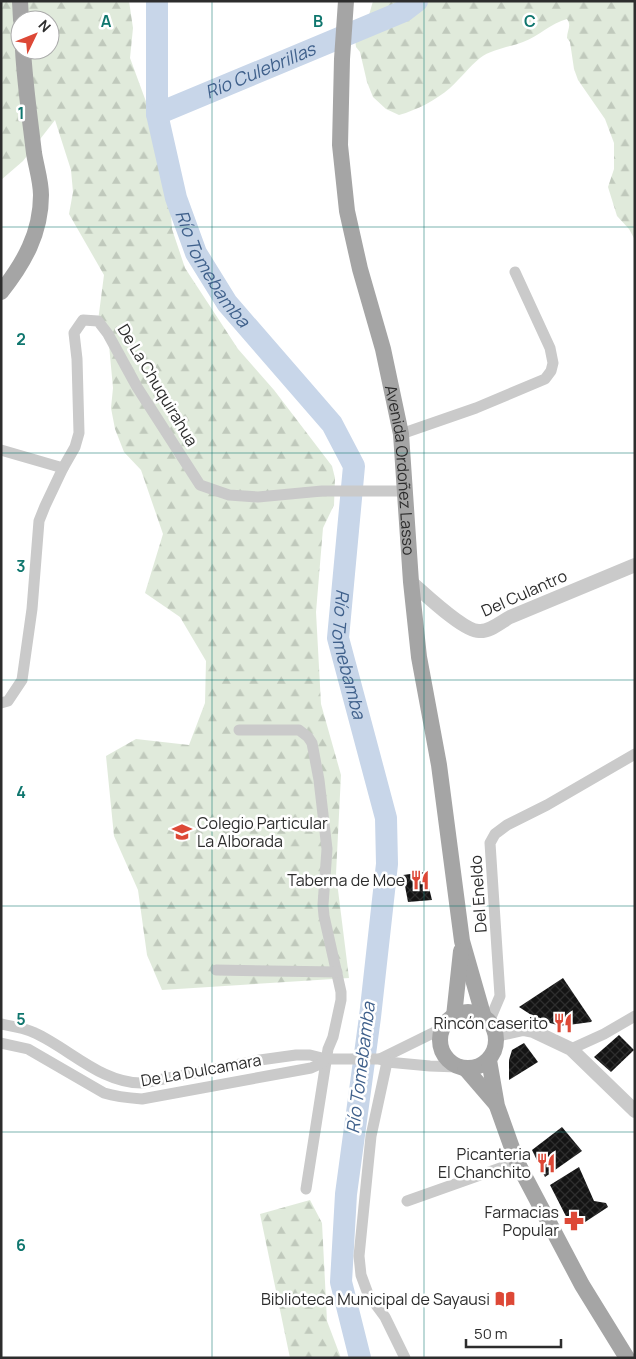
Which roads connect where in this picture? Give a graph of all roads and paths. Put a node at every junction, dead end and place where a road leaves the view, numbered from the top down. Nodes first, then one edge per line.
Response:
1 (346, 1) edge
2 (24, 60) edge
3 (515, 272) dead end
4 (1, 292) edge
5 (401, 434) junction
6 (1, 450) edge
7 (63, 468) junction
8 (406, 491) junction
9 (635, 565) edge
10 (411, 582) junction
11 (4, 702) edge
12 (239, 730) dead end
13 (635, 754) edge
14 (462, 941) junction
15 (216, 970) dead end
16 (337, 972) junction
17 (454, 1016) junction
18 (635, 1016) edge
19 (1, 1024) edge
20 (490, 1025) junction
21 (443, 1028) junction
22 (1, 1043) edge
23 (571, 1049) junction
24 (329, 1059) junction
25 (381, 1060) junction
26 (489, 1060) junction
27 (462, 1068) junction
28 (497, 1106) junction
29 (635, 1111) edge
30 (517, 1162) junction
31 (306, 1189) dead end
32 (407, 1201) dead end
33 (405, 1358) edge
34 (627, 1358) edge

1 - 5 main road, Avenida Ordoñez Lasso
2 - 4 main road
3 - 5 street
5 - 8 main road, Avenida Ordoñez Lasso
6 - 7 street
7 - 8 street, De La Chuquirahua
7 - 11 street
8 - 10 main road, Avenida Ordoñez Lasso
9 - 10 street, Del Culantro
10 - 14 main road, Avenida Ordoñez Lasso
12 - 16 street
13 - 20 street, Del Eneldo
14 - 17 main road, Avenida Ordoñez Lasso
14 - 20 main road, Avenida Ordoñez Lasso
15 - 16 street
16 - 24 street
17 - 20 main road
17 - 21 main road
18 - 23 street
19 - 24 street, De La Dulcamara
20 - 23 street
20 - 26 main road
21 - 25 street, De La Dulcamara
21 - 27 main road
22 - 24 street, De La Dulcamara
23 - 29 street
24 - 25 street, De La Dulcamara
24 - 31 street
25 - 27 street, De La Dulcamara
25 - 33 street
26 - 27 main road
26 - 28 main road
27 - 28 main road
28 - 30 main road
30 - 32 street
30 - 34 main road

